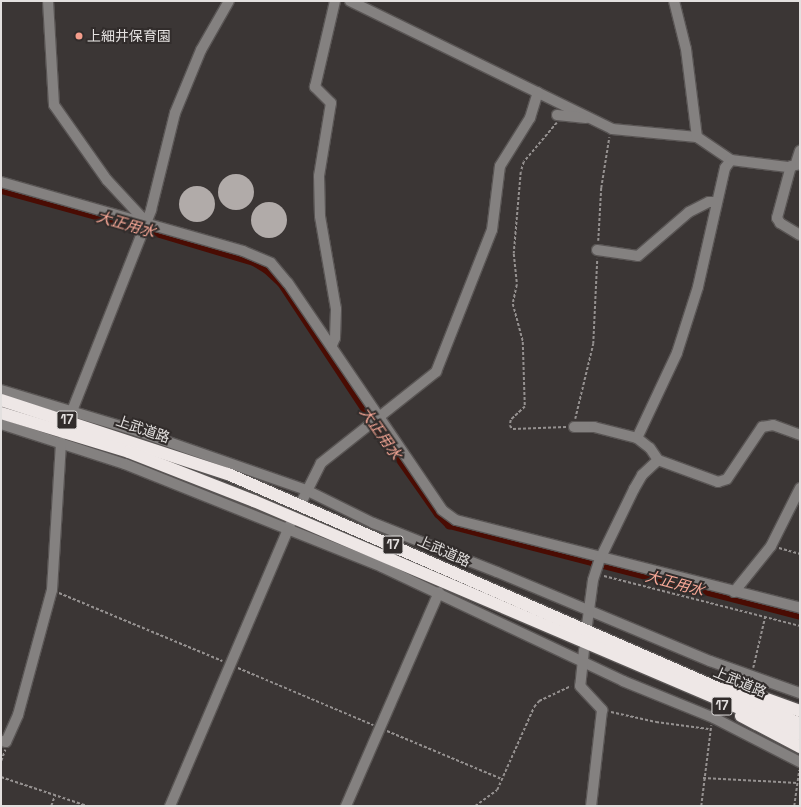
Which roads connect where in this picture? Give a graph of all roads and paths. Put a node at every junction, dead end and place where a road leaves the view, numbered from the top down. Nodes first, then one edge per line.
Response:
1 (48, 1) edge
2 (229, 1) edge
3 (335, 1) edge
4 (350, 1) edge
5 (674, 1) edge
6 (538, 92) junction
7 (560, 116) joint
8 (590, 118) junction
9 (610, 128) junction
10 (697, 138) junction
11 (800, 151) edge
12 (731, 160) junction
13 (796, 164) edge
14 (1, 182) edge
15 (717, 202) junction
16 (146, 224) junction
17 (800, 235) edge
18 (597, 250) junction
19 (332, 345) junction
20 (1, 390) edge
21 (1, 400) edge
22 (72, 411) junction
23 (1, 413) edge
24 (377, 421) junction
25 (1, 424) edge
26 (574, 427) junction
27 (800, 435) edge
28 (637, 438) junction
29 (61, 442) junction
30 (658, 460) junction
31 (800, 488) edge
32 (306, 490) junction
33 (302, 501) dead end
34 (290, 526) junction
35 (771, 546) junction
36 (800, 554) edge
37 (598, 565) junction
38 (52, 590) junction
39 (439, 592) junction
40 (734, 592) junction
41 (800, 608) edge
42 (589, 610) junction
43 (766, 617) junction
44 (587, 625) dead end
45 (800, 626) edge
46 (584, 650) dead end
47 (583, 661) junction
48 (646, 663) junction
49 (229, 664) junction
50 (751, 676) junction
51 (580, 682) junction
52 (800, 693) edge
53 (602, 710) junction
54 (800, 711) edge
55 (714, 718) junction
56 (800, 724) edge
57 (379, 727) junction
58 (710, 729) junction
59 (800, 734) edge
60 (4, 742) edge
61 (800, 747) edge
62 (1, 761) edge
63 (800, 761) edge
64 (1, 777) edge
65 (703, 778) junction
66 (502, 779) junction
67 (797, 783) junction
68 (55, 796) junction
69 (51, 806) edge
70 (87, 806) edge
71 (170, 806) edge
72 (346, 806) edge
73 (475, 806) edge
74 (591, 806) edge
75 (701, 806) edge
76 (794, 806) edge

1 - 16 street
2 - 16 street
3 - 19 street
4 - 6 street
5 - 10 street
6 - 8 street
6 - 24 street
7 - 8 street
7 - 26 path
8 - 9 street
9 - 10 street
9 - 18 path
10 - 12 street
11 - 13 street
12 - 13 street
12 - 15 street
13 - 17 street
14 - 16 street
15 - 18 street
15 - 28 street
16 - 19 street
16 - 22 street
18 - 26 path
19 - 24 street
20 - 22 street
21 - 48 highway, 上武道路 / 17
22 - 32 street
23 - 48 highway, 上武道路 / 17
24 - 32 street
24 - 37 street
25 - 29 street
26 - 28 street
27 - 30 street
28 - 30 street
29 - 34 street
29 - 38 street
30 - 37 street
31 - 35 street
32 - 33 street
32 - 42 street
34 - 39 street
34 - 49 street
35 - 36 path
35 - 40 street
37 - 40 street
37 - 42 street
37 - 43 path
38 - 49 path
38 - 60 street
39 - 47 street
39 - 57 street
40 - 41 street
42 - 44 street
42 - 50 street
43 - 45 path
43 - 50 path
46 - 47 street
47 - 51 street
47 - 55 street
48 - 54 highway, 17
48 - 56 highway, 上武道路 / 17
48 - 59 highway, 上武道路 / 17
48 - 61 highway, 17
49 - 57 path
49 - 71 street
50 - 52 street
51 - 53 street
51 - 66 path
53 - 58 path
53 - 74 street
55 - 58 path
55 - 63 street
57 - 66 path
57 - 72 street
58 - 65 path
60 - 62 path
63 - 67 path
64 - 68 path
65 - 67 path
65 - 75 path
66 - 73 path
67 - 76 path
68 - 69 path
68 - 70 path

